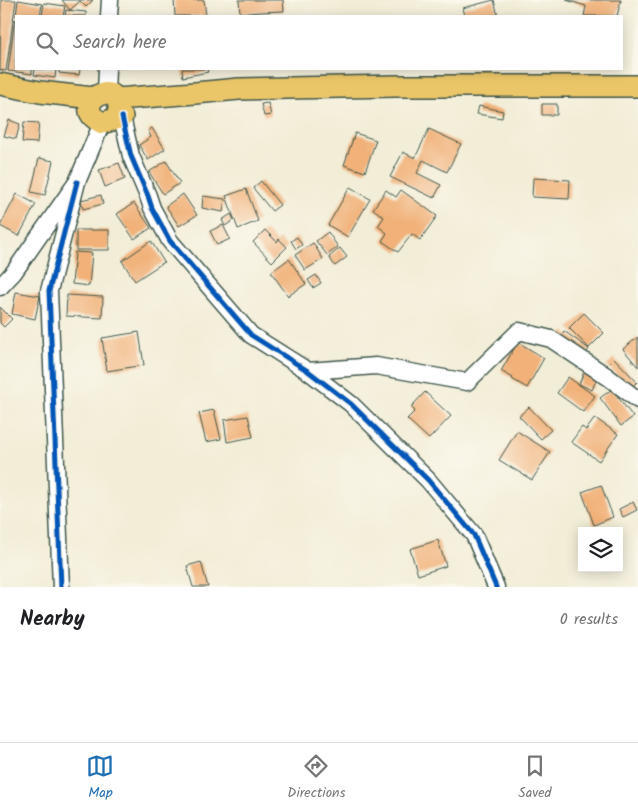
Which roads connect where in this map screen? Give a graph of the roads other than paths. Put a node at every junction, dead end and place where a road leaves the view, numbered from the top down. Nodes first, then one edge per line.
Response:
1 (110, 0) edge
2 (109, 15) edge
3 (107, 70) edge
4 (0, 84) edge
5 (638, 86) edge
6 (107, 109) junction
7 (77, 182) junction
8 (0, 287) edge
9 (308, 371) junction
10 (638, 400) edge
11 (61, 587) edge
12 (496, 587) edge

1 - 2 street
3 - 6 street
4 - 6 main road
5 - 6 main road
6 - 7 street
6 - 9 street
7 - 8 street
7 - 11 street
9 - 10 street
9 - 12 street

